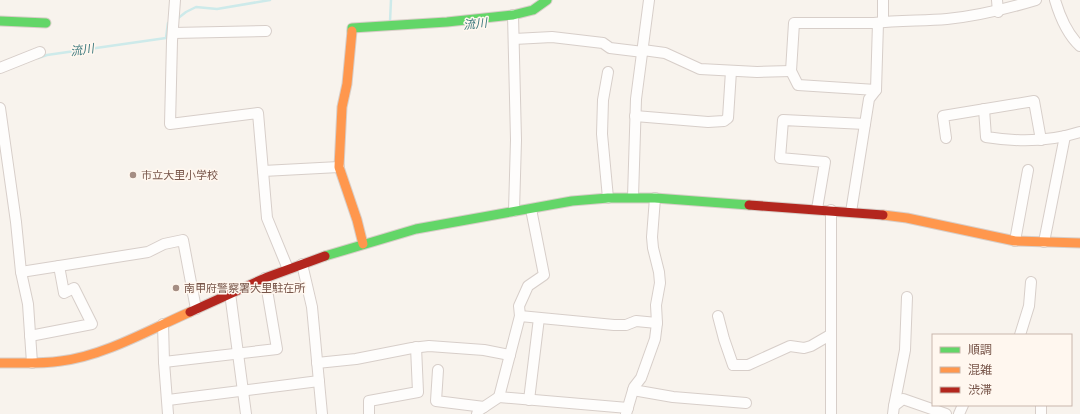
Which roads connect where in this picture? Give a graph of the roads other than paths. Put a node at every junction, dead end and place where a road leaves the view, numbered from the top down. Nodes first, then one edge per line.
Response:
1 (175, 0) edge
2 (547, 0) edge
3 (649, 0) edge
4 (883, 0) edge
5 (997, 0) edge
6 (1036, 0) edge
7 (1055, 0) edge
8 (998, 12) junction
9 (513, 15) junction
10 (0, 22) edge
11 (880, 22) junction
12 (46, 23) dead end
13 (174, 26) junction
14 (266, 31) dead end
15 (514, 39) junction
16 (1080, 46) edge
17 (643, 51) junction
18 (40, 52) dead end
19 (0, 68) edge
20 (731, 71) junction
21 (791, 71) junction
22 (608, 72) dead end
23 (876, 90) junction
24 (0, 108) edge
25 (984, 109) junction
26 (636, 116) junction
27 (865, 124) junction
28 (1080, 132) edge
29 (1065, 136) junction
30 (946, 138) dead end
31 (1041, 140) junction
32 (3, 156) edge
33 (339, 167) junction
34 (1028, 170) dead end
35 (263, 171) junction
36 (633, 197) junction
37 (608, 198) junction
38 (655, 198) junction
39 (531, 209) junction
40 (817, 209) junction
41 (831, 210) junction
42 (514, 211) junction
43 (851, 212) junction
44 (1015, 241) junction
45 (1044, 242) junction
46 (1080, 243) edge
47 (363, 244) junction
48 (302, 264) junction
49 (58, 266) junction
50 (288, 269) junction
51 (21, 272) junction
52 (265, 278) junction
53 (1031, 282) dead end
54 (230, 293) junction
55 (907, 297) dead end
56 (196, 309) junction
57 (520, 316) junction
58 (718, 316) dead end
59 (539, 318) junction
60 (657, 323) junction
61 (163, 324) junction
62 (1020, 334) edge
63 (830, 335) junction
64 (30, 336) junction
65 (416, 347) junction
66 (238, 353) junction
67 (510, 355) junction
68 (164, 362) junction
69 (0, 363) edge
70 (32, 363) junction
71 (317, 363) junction
72 (438, 370) dead end
73 (319, 382) junction
74 (633, 390) junction
75 (243, 391) junction
76 (499, 398) junction
77 (168, 400) junction
78 (529, 400) junction
79 (746, 402) dead end
80 (893, 410) edge
81 (481, 411) edge
82 (627, 411) edge
83 (168, 414) edge
84 (246, 414) edge
85 (322, 414) edge
86 (369, 414) edge
87 (831, 414) edge
88 (946, 414) edge

1 - 13 street
2 - 9 street
3 - 17 street
4 - 11 street
5 - 8 street
6 - 8 street
7 - 16 street
8 - 11 street
9 - 15 street
9 - 33 street
10 - 12 street
11 - 21 street
11 - 23 street
13 - 14 street
13 - 35 street
15 - 17 street
15 - 42 street
17 - 20 street
17 - 26 street
18 - 19 street
20 - 21 street
20 - 26 street
21 - 23 street
22 - 37 street
23 - 27 street
24 - 32 street
25 - 30 street
25 - 31 street
25 - 31 street
26 - 36 street
27 - 40 street
27 - 43 street
28 - 29 street
29 - 31 street
29 - 45 street
32 - 51 street
33 - 35 street
33 - 47 street
34 - 44 street
35 - 50 street
36 - 37 street
36 - 38 street
37 - 39 street
38 - 40 street
38 - 60 street
39 - 42 street
39 - 57 street
40 - 41 street
41 - 43 street
41 - 63 street
42 - 47 street
43 - 44 street
44 - 45 street
45 - 46 street
47 - 48 street
48 - 50 street
48 - 71 street
49 - 51 street
49 - 56 street
49 - 64 street
50 - 52 street
51 - 64 street
52 - 54 street
52 - 66 street
53 - 62 street
54 - 56 street
54 - 66 street
55 - 80 street
56 - 61 street
57 - 59 street
57 - 67 street
58 - 63 street
59 - 60 street
59 - 78 street
60 - 74 street
61 - 68 street
61 - 70 street
63 - 87 street
64 - 70 street
65 - 67 street
65 - 71 street
65 - 86 street
66 - 68 street
66 - 75 street
67 - 76 street
68 - 77 street
69 - 70 street
71 - 73 street
72 - 81 street
73 - 75 street
73 - 85 street
74 - 79 street
74 - 82 street
75 - 77 street
75 - 84 street
76 - 78 street
76 - 81 street
77 - 83 street
78 - 82 street
80 - 88 street

